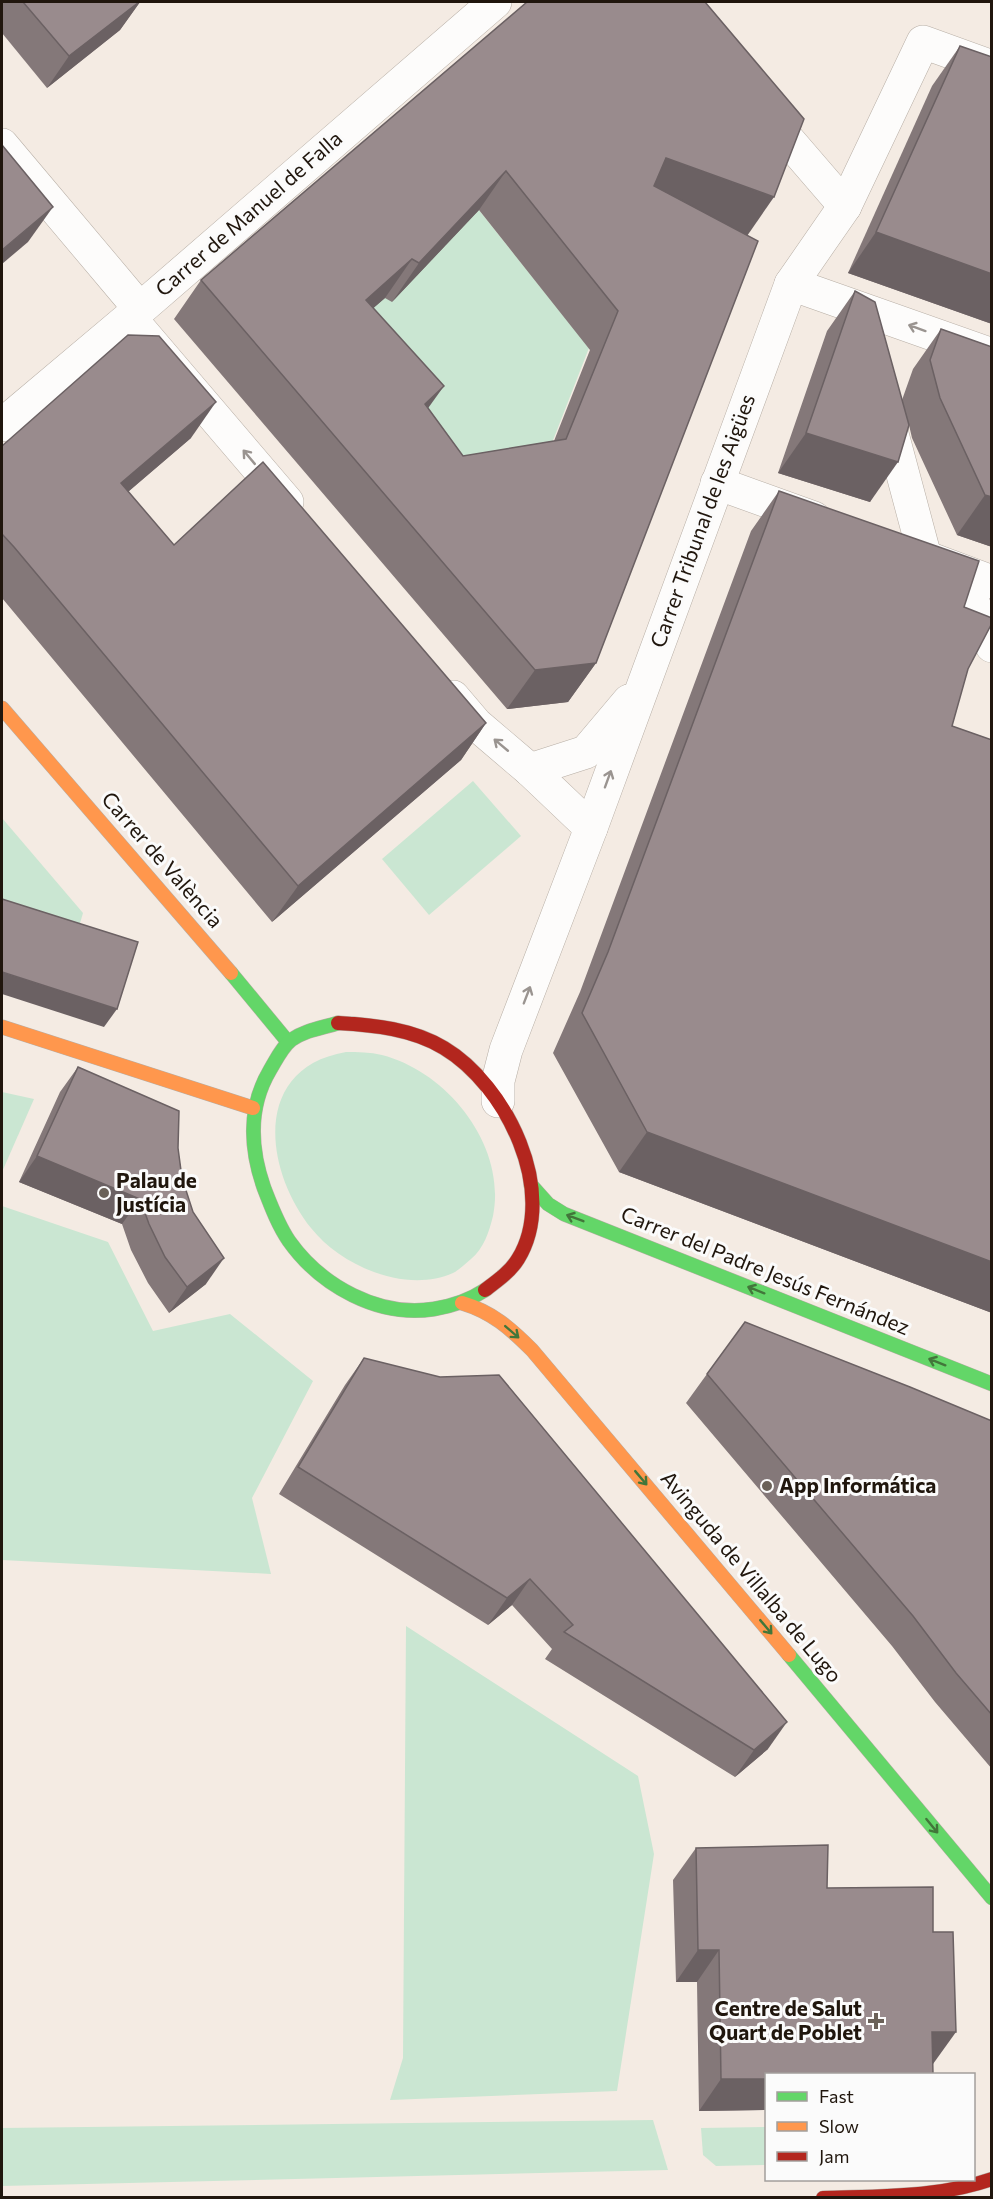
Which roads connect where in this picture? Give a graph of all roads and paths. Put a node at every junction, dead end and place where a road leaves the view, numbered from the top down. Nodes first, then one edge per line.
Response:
1 (495, 2) edge
2 (992, 67) edge
3 (743, 88) edge
4 (2, 146) edge
5 (844, 206) junction
6 (791, 284) junction
7 (857, 306) junction
8 (135, 313) junction
9 (866, 341) edge
10 (992, 355) edge
11 (879, 386) edge
12 (2, 425) edge
13 (717, 483) junction
14 (307, 525) edge
15 (838, 526) edge
16 (892, 546) edge
17 (926, 557) junction
18 (959, 571) junction
19 (992, 582) edge
20 (992, 646) edge
21 (437, 679) edge
22 (642, 686) junction
23 (2, 708) edge
24 (530, 770) junction
25 (591, 828) junction
26 (2, 1027) edge
27 (288, 1042) junction
28 (498, 1101) junction
29 (253, 1108) junction
30 (531, 1185) junction
31 (462, 1304) junction
32 (992, 1384) edge
33 (992, 1899) edge
34 (992, 2179) edge
35 (887, 2196) edge
36 (823, 2198) edge
37 (911, 2198) edge

1 - 8 street, Carrer de Manuel de Falla
2 - 5 street, Carrer Tribunal de les Aigües
3 - 5 street
4 - 8 street
5 - 6 street, Carrer Tribunal de les Aigües
6 - 7 street
6 - 13 street, Carrer Tribunal de les Aigües
7 - 9 street
10 -> 7 street
8 - 12 street, Carrer de Manuel de Falla
14 -> 8 street
11 - 17 street
13 - 15 street
13 - 22 street, Carrer Tribunal de les Aigües
16 - 17 street
17 - 18 street
18 - 19 street
18 - 20 street
24 -> 21 street
22 - 24 street
25 -> 22 street, Carrer Tribunal de les Aigües
23 - 27 main road, Carrer de València
24 - 25 street
28 -> 25 street, Carrer Tribunal de les Aigües
26 - 29 main road
27 - 28 main road
27 - 29 main road
28 - 30 main road
29 - 31 main road
30 - 31 main road
32 -> 30 main road, Carrer del Padre Jesús Fernández
31 -> 33 main road, Avinguda de Villalba de Lugo
34 - 35 main road
35 - 36 main road
35 - 37 main road

